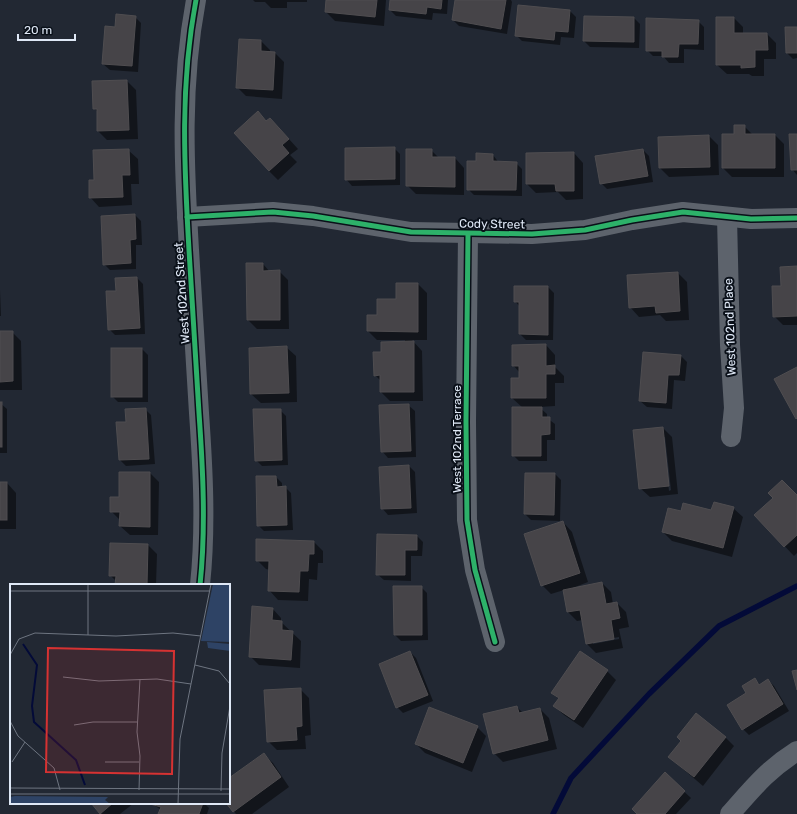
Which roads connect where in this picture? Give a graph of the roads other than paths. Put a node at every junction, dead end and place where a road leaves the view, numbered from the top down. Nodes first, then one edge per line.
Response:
1 (196, 0) edge
2 (187, 217) junction
3 (727, 217) junction
4 (797, 218) edge
5 (468, 234) junction
6 (731, 437) dead end
7 (200, 584) edge
8 (494, 642) dead end
9 (797, 751) edge
10 (730, 814) edge

1 - 2 street, West 102nd Street
2 - 5 street, Cody Street
2 - 7 street, West 102nd Street
3 - 4 street, Cody Street
3 - 5 street, Cody Street
3 - 6 street, West 102nd Place
5 - 8 street, West 102nd Terrace
9 - 10 street

